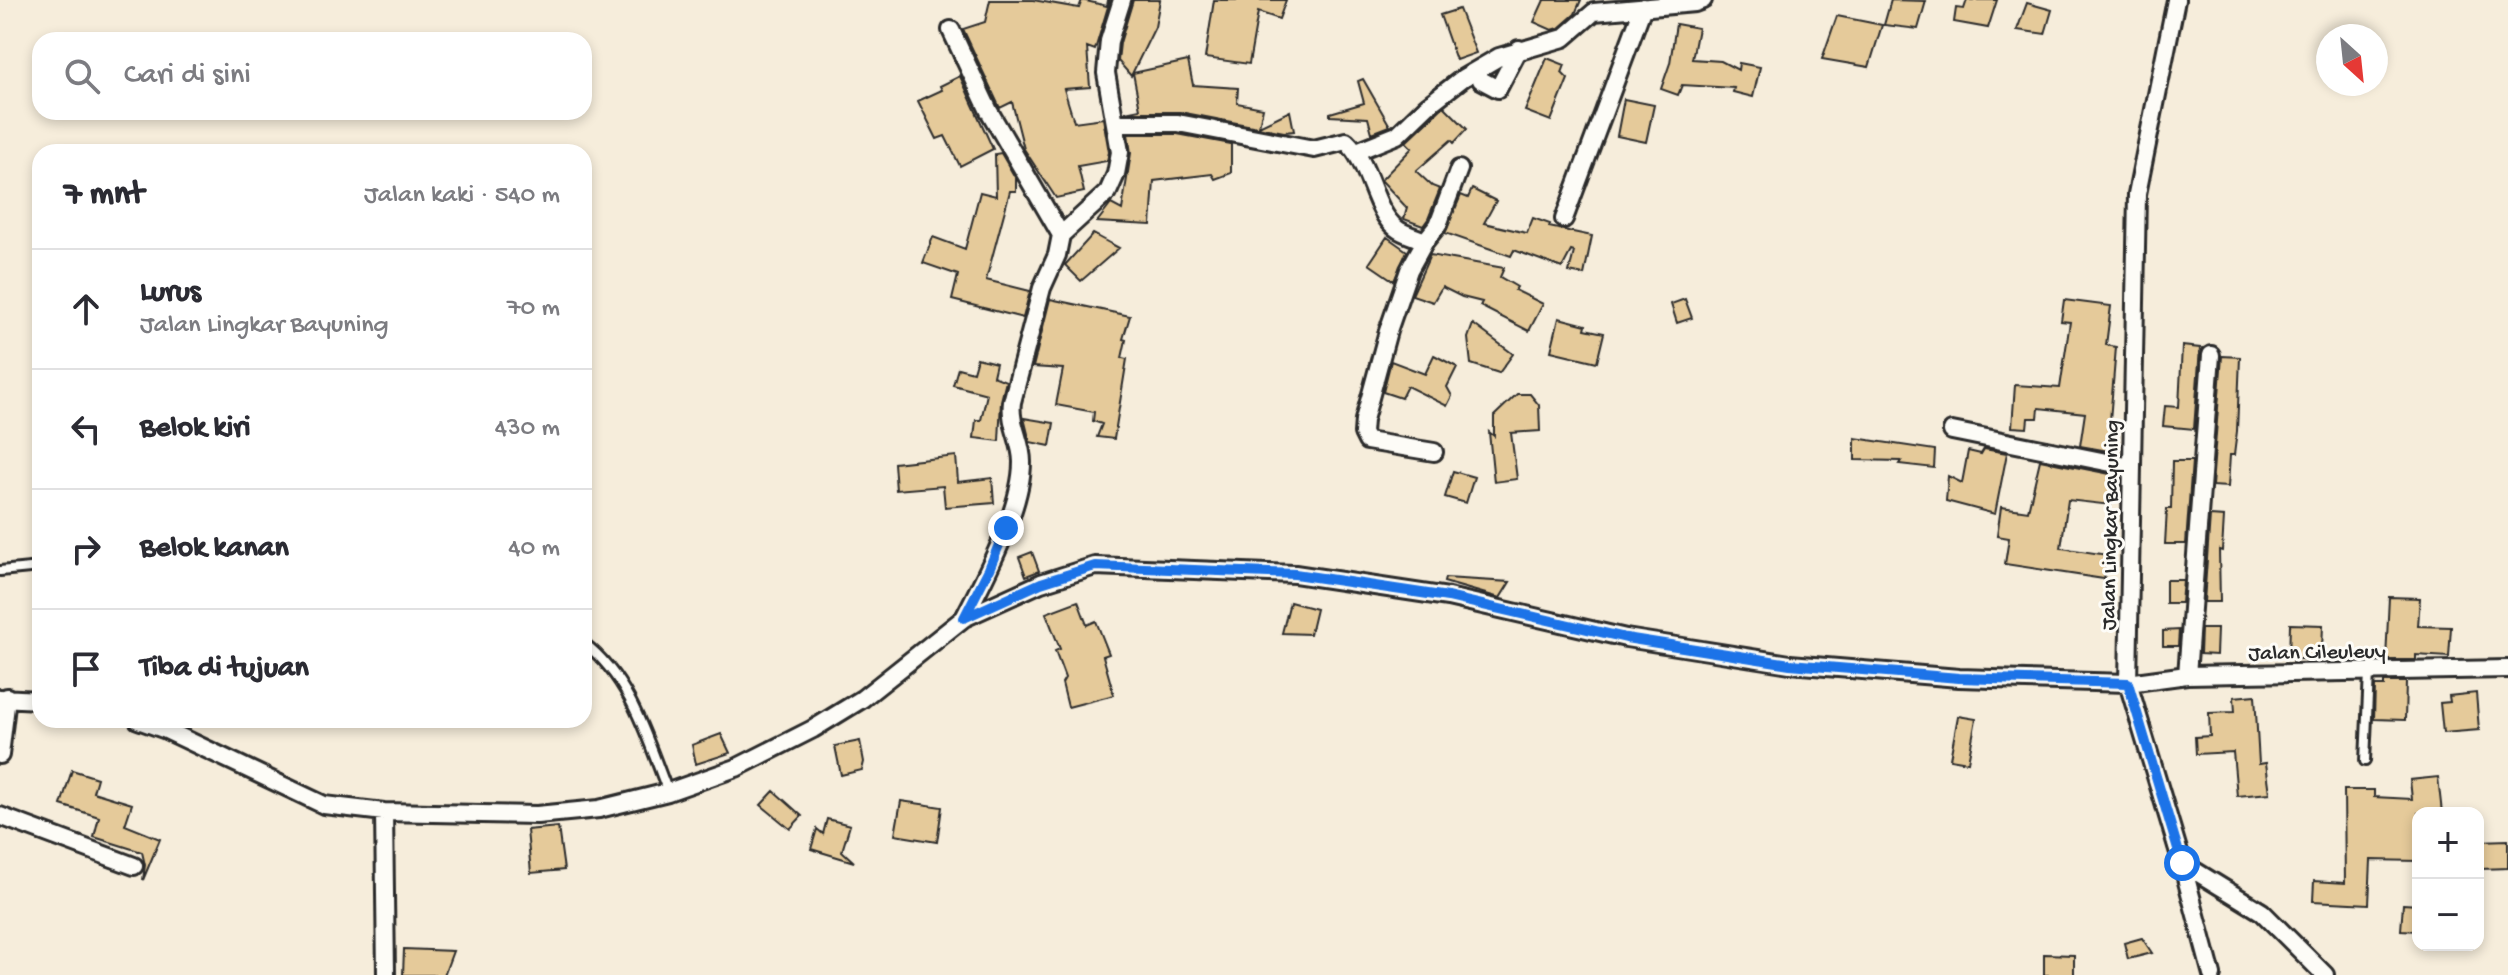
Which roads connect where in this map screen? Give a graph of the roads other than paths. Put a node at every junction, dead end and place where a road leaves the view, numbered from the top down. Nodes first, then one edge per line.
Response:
1 (1122, 0) edge
2 (1703, 0) edge
3 (2176, 0) edge
4 (1643, 7) junction
5 (951, 30) dead end
6 (1519, 49) junction
7 (1481, 80) dead end
8 (1115, 123) junction
9 (1357, 151) junction
10 (1459, 169) dead end
11 (1564, 219) dead end
12 (1061, 235) junction
13 (1425, 241) junction
14 (2211, 355) dead end
15 (1952, 431) dead end
16 (1434, 452) dead end
17 (2131, 467) junction
18 (32, 568) edge
19 (0, 571) edge
20 (964, 618) junction
21 (592, 650) edge
22 (2508, 669) edge
23 (2369, 671) junction
24 (2187, 675) junction
25 (2128, 683) junction
26 (4, 697) edge
27 (32, 699) edge
28 (160, 728) edge
29 (0, 755) edge
30 (2365, 761) dead end
31 (668, 792) junction
32 (384, 812) junction
33 (0, 816) edge
34 (2182, 863) junction
35 (134, 866) dead end
36 (386, 975) edge
37 (2212, 975) edge
38 (2325, 975) edge

1 - 8 street
2 - 4 street
3 - 17 street, Jalan Lingkar Bayuning
4 - 6 street
4 - 11 street
5 - 12 street
6 - 7 street
6 - 9 street
8 - 9 street
8 - 12 street
9 - 13 street
10 - 13 street
12 - 20 street
13 - 16 street
14 - 24 street
15 - 17 street
17 - 25 street, Jalan Lingkar Bayuning
18 - 19 lane
20 - 25 street, Jalan Cileuleuy
20 - 31 street
21 - 31 lane
22 - 23 street, Jalan Cileuleuy
23 - 24 street, Jalan Cileuleuy
23 - 30 lane
24 - 25 street, Jalan Cileuleuy
25 - 34 street, Jalan Lingkar Bayuning
26 - 27 street
26 - 29 street
28 - 32 street
31 - 32 street
32 - 36 street
33 - 35 street
34 - 37 street, Jalan Lingkar Bayuning
34 - 38 street

